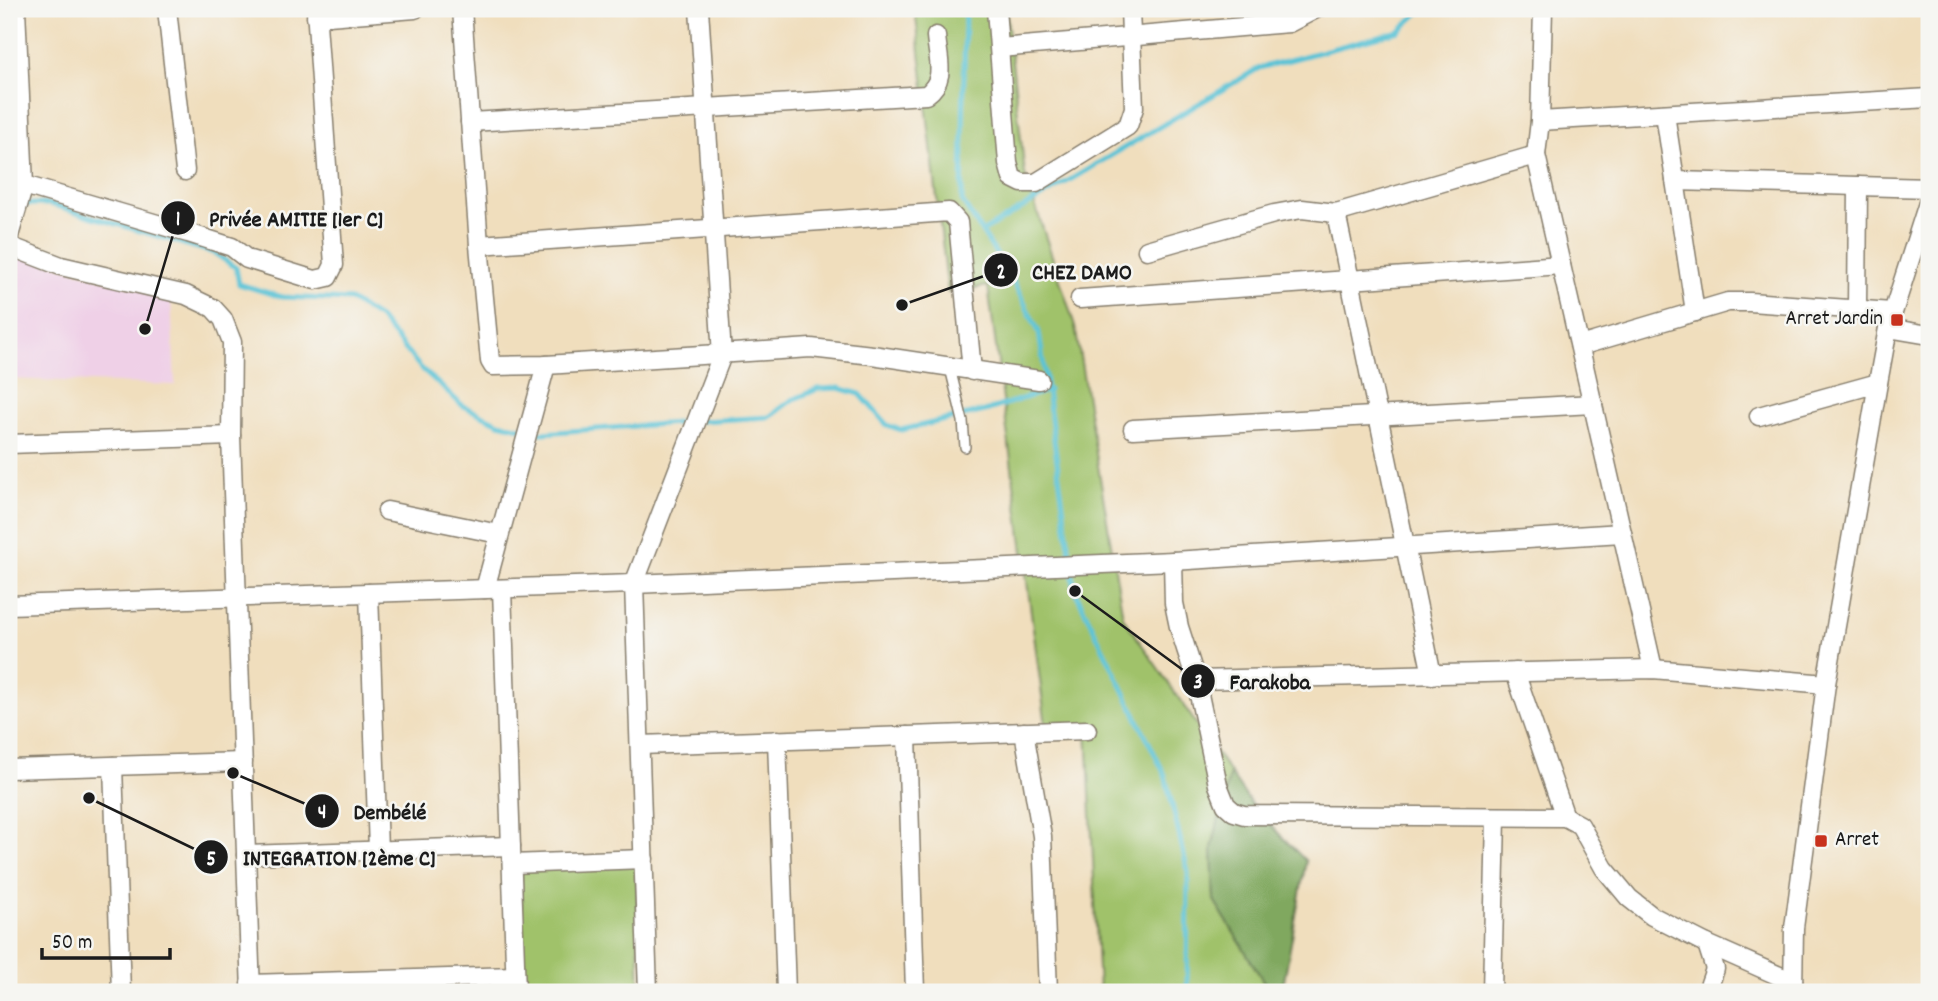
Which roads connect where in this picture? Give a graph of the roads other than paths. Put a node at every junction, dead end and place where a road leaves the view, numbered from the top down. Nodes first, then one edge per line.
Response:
1 (16, 9) edge
2 (167, 9) edge
3 (415, 9) edge
4 (462, 9) edge
5 (699, 9) edge
6 (996, 9) edge
7 (1130, 9) edge
8 (1316, 9) edge
9 (1543, 9) edge
10 (316, 13) edge
11 (1288, 16) edge
12 (936, 36) dead end
13 (1132, 36) junction
14 (1000, 48) junction
15 (1929, 98) edge
16 (705, 108) junction
17 (1665, 114) junction
18 (1540, 121) junction
19 (470, 122) junction
20 (1536, 155) junction
21 (185, 171) dead end
22 (1675, 181) junction
23 (1858, 186) junction
24 (1929, 188) edge
25 (17, 194) edge
26 (1929, 200) edge
27 (1336, 213) junction
28 (713, 228) junction
29 (11, 230) edge
30 (479, 245) junction
31 (9, 246) edge
32 (1147, 250) dead end
33 (1561, 265) junction
34 (1350, 280) junction
35 (1080, 299) dead end
36 (1857, 310) junction
37 (1695, 312) junction
38 (1890, 320) junction
39 (1929, 335) edge
40 (1580, 346) junction
41 (722, 355) junction
42 (546, 365) junction
43 (950, 368) junction
44 (972, 371) junction
45 (1039, 380) dead end
46 (1878, 383) junction
47 (1593, 404) junction
48 (1378, 415) junction
49 (1759, 416) dead end
50 (1133, 429) dead end
51 (231, 436) junction
52 (9, 444) edge
53 (965, 447) dead end
54 (387, 511) dead end
55 (1622, 533) junction
56 (499, 534) junction
57 (1406, 547) junction
58 (1174, 561) junction
59 (634, 584) junction
60 (493, 589) junction
61 (369, 593) junction
62 (237, 597) junction
63 (9, 605) edge
64 (1653, 669) junction
65 (1515, 672) junction
66 (1432, 675) junction
67 (1196, 680) junction
68 (1826, 684) junction
69 (1087, 730) dead end
70 (1024, 732) junction
71 (907, 736) junction
72 (777, 740) junction
73 (640, 745) junction
74 (243, 762) junction
75 (113, 766) junction
76 (9, 769) edge
77 (1496, 817) junction
78 (1565, 817) junction
79 (511, 846) junction
80 (378, 850) junction
81 (246, 855) junction
82 (644, 859) junction
83 (512, 864) junction
84 (1707, 944) junction
85 (515, 984) edge
86 (1793, 987) edge
87 (250, 988) edge
88 (121, 992) edge
89 (648, 992) edge
90 (786, 992) edge
91 (915, 992) edge
92 (1048, 992) edge
93 (1492, 992) edge
94 (1707, 992) edge

1 - 25 street
2 - 21 street
3 - 10 street
4 - 19 street
5 - 16 street
6 - 14 street
7 - 13 street
8 - 11 street
9 - 18 street
10 - 25 street
11 - 13 street
12 - 16 street
13 - 14 street
13 - 14 street
15 - 17 street
16 - 19 street
16 - 28 street
17 - 18 street
17 - 22 street
18 - 20 street
19 - 30 street
20 - 27 street
20 - 33 street
22 - 23 street
22 - 37 street
23 - 24 street
23 - 36 street
25 - 29 street
26 - 38 street
27 - 32 street
27 - 34 street
28 - 30 street
28 - 41 street
28 - 44 street
30 - 42 street
31 - 51 street
33 - 34 street
33 - 40 street
34 - 35 street
34 - 48 street
36 - 37 street
36 - 38 street
37 - 40 street
38 - 39 street
38 - 46 street
40 - 47 street
41 - 42 street
41 - 43 street
41 - 59 street
42 - 56 street
43 - 44 street
43 - 53 lane
44 - 45 street
46 - 49 street
46 - 68 street
47 - 48 street
47 - 55 street
48 - 50 street
48 - 57 street
51 - 52 street
51 - 62 street
54 - 56 street
55 - 57 street
55 - 64 street
56 - 60 street
57 - 58 street
57 - 66 street
58 - 59 street
58 - 67 street
59 - 60 street
59 - 73 street
60 - 61 street
60 - 79 street
61 - 62 street
61 - 80 street
62 - 63 street
62 - 74 street
64 - 65 street
64 - 68 street
65 - 66 street
65 - 78 street
66 - 67 street
67 - 77 street
68 - 86 street
69 - 70 street
70 - 71 street
70 - 92 street
71 - 72 street
71 - 91 street
72 - 73 street
72 - 90 street
73 - 82 street
74 - 75 street
74 - 81 street
75 - 76 street
75 - 88 street
77 - 78 street
77 - 93 street
78 - 84 street
79 - 80 street
79 - 83 street
80 - 81 street
81 - 87 street
82 - 83 street
82 - 89 street
83 - 85 street
84 - 86 street
84 - 94 street
85 - 87 street

